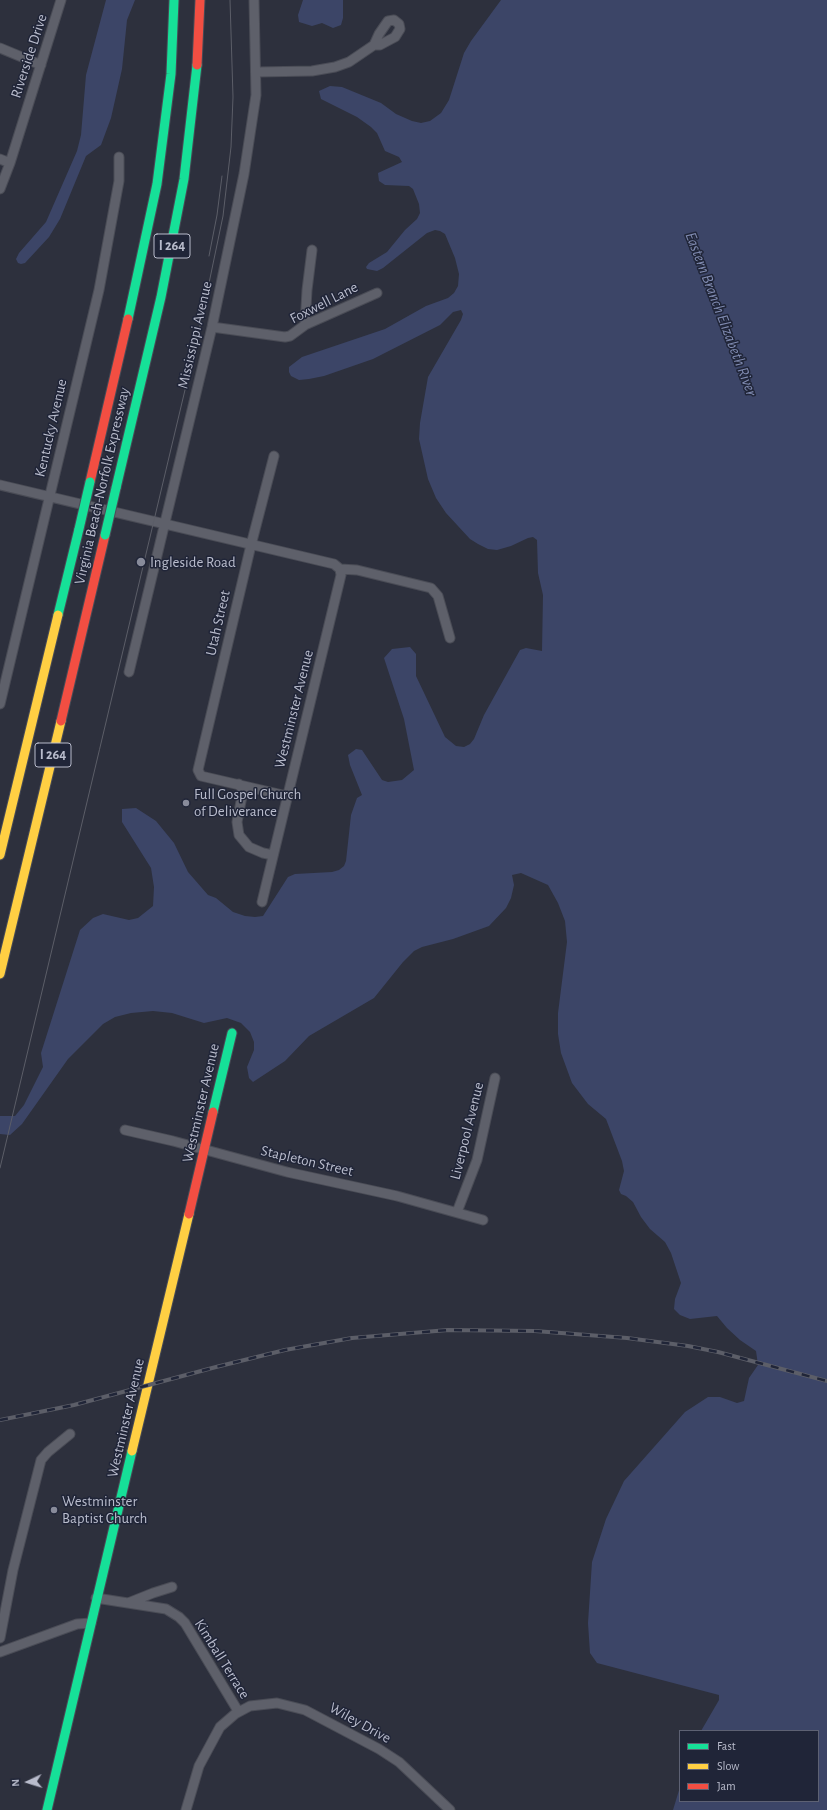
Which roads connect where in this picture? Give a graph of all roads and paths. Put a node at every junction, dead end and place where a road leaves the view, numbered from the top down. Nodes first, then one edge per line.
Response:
1 (61, 0) edge
2 (174, 0) edge
3 (200, 0) edge
4 (254, 0) edge
5 (374, 45) dead end
6 (0, 48) edge
7 (41, 65) junction
8 (257, 72) junction
9 (119, 157) dead end
10 (0, 160) edge
11 (10, 163) junction
12 (0, 189) edge
13 (312, 250) dead end
14 (377, 293) dead end
15 (305, 325) junction
16 (212, 327) junction
17 (274, 456) dead end
18 (0, 485) edge
19 (49, 497) junction
20 (163, 524) junction
21 (251, 544) junction
22 (340, 569) junction
23 (450, 638) dead end
24 (129, 672) dead end
25 (0, 704) edge
26 (239, 784) junction
27 (287, 796) junction
28 (0, 855) edge
29 (273, 855) junction
30 (262, 902) dead end
31 (0, 974) edge
32 (232, 1033) dead end
33 (494, 1078) dead end
34 (125, 1130) dead end
35 (204, 1150) junction
36 (457, 1212) junction
37 (483, 1220) dead end
38 (70, 1434) dead end
39 (172, 1587) dead end
40 (96, 1598) junction
41 (128, 1603) junction
42 (91, 1623) junction
43 (0, 1638) edge
44 (0, 1652) edge
45 (238, 1711) junction
46 (47, 1810) edge
47 (186, 1810) edge
48 (450, 1810) edge

1 - 7 street, Riverside Drive
2 - 28 main road, Virginia Beach-Norfolk Expressway / I 264, bridge
3 - 31 main road, Virginia Beach-Norfolk Expressway / I 264, bridge
4 - 8 street, Mississippi Avenue
5 - 8 street
6 - 7 street
7 - 11 street, Riverside Drive
8 - 16 street, Mississippi Avenue
9 - 19 street, Kentucky Avenue
10 - 11 street
11 - 12 street, Riverside Drive
13 - 15 street
14 - 15 street, Foxwell Lane
15 - 16 street, Foxwell Lane
16 - 20 street, Mississippi Avenue
17 - 21 street, Utah Street
18 - 19 street
19 - 20 street
19 - 25 street, Kentucky Avenue
20 - 21 street
20 - 24 street, Mississippi Avenue
21 - 22 street
21 - 26 street, Utah Street
22 - 23 street
22 - 27 street, Westminster Avenue
26 - 27 street
26 - 29 street
27 - 29 street, Westminster Avenue
29 - 30 street, Westminster Avenue
32 - 35 main road, Westminster Avenue
33 - 36 street, Liverpool Avenue
34 - 35 street, Stapleton Street
35 - 36 street, Stapleton Street
35 - 40 main road, Westminster Avenue
36 - 37 street, Stapleton Street
38 - 43 street
39 - 41 street
40 - 41 street, Kimball Terrace
40 - 42 main road, Westminster Avenue
41 - 45 street, Kimball Terrace
42 - 44 street
42 - 46 main road, Westminster Avenue
45 - 47 street, Kimball Terrace
45 - 48 street, Wiley Drive

